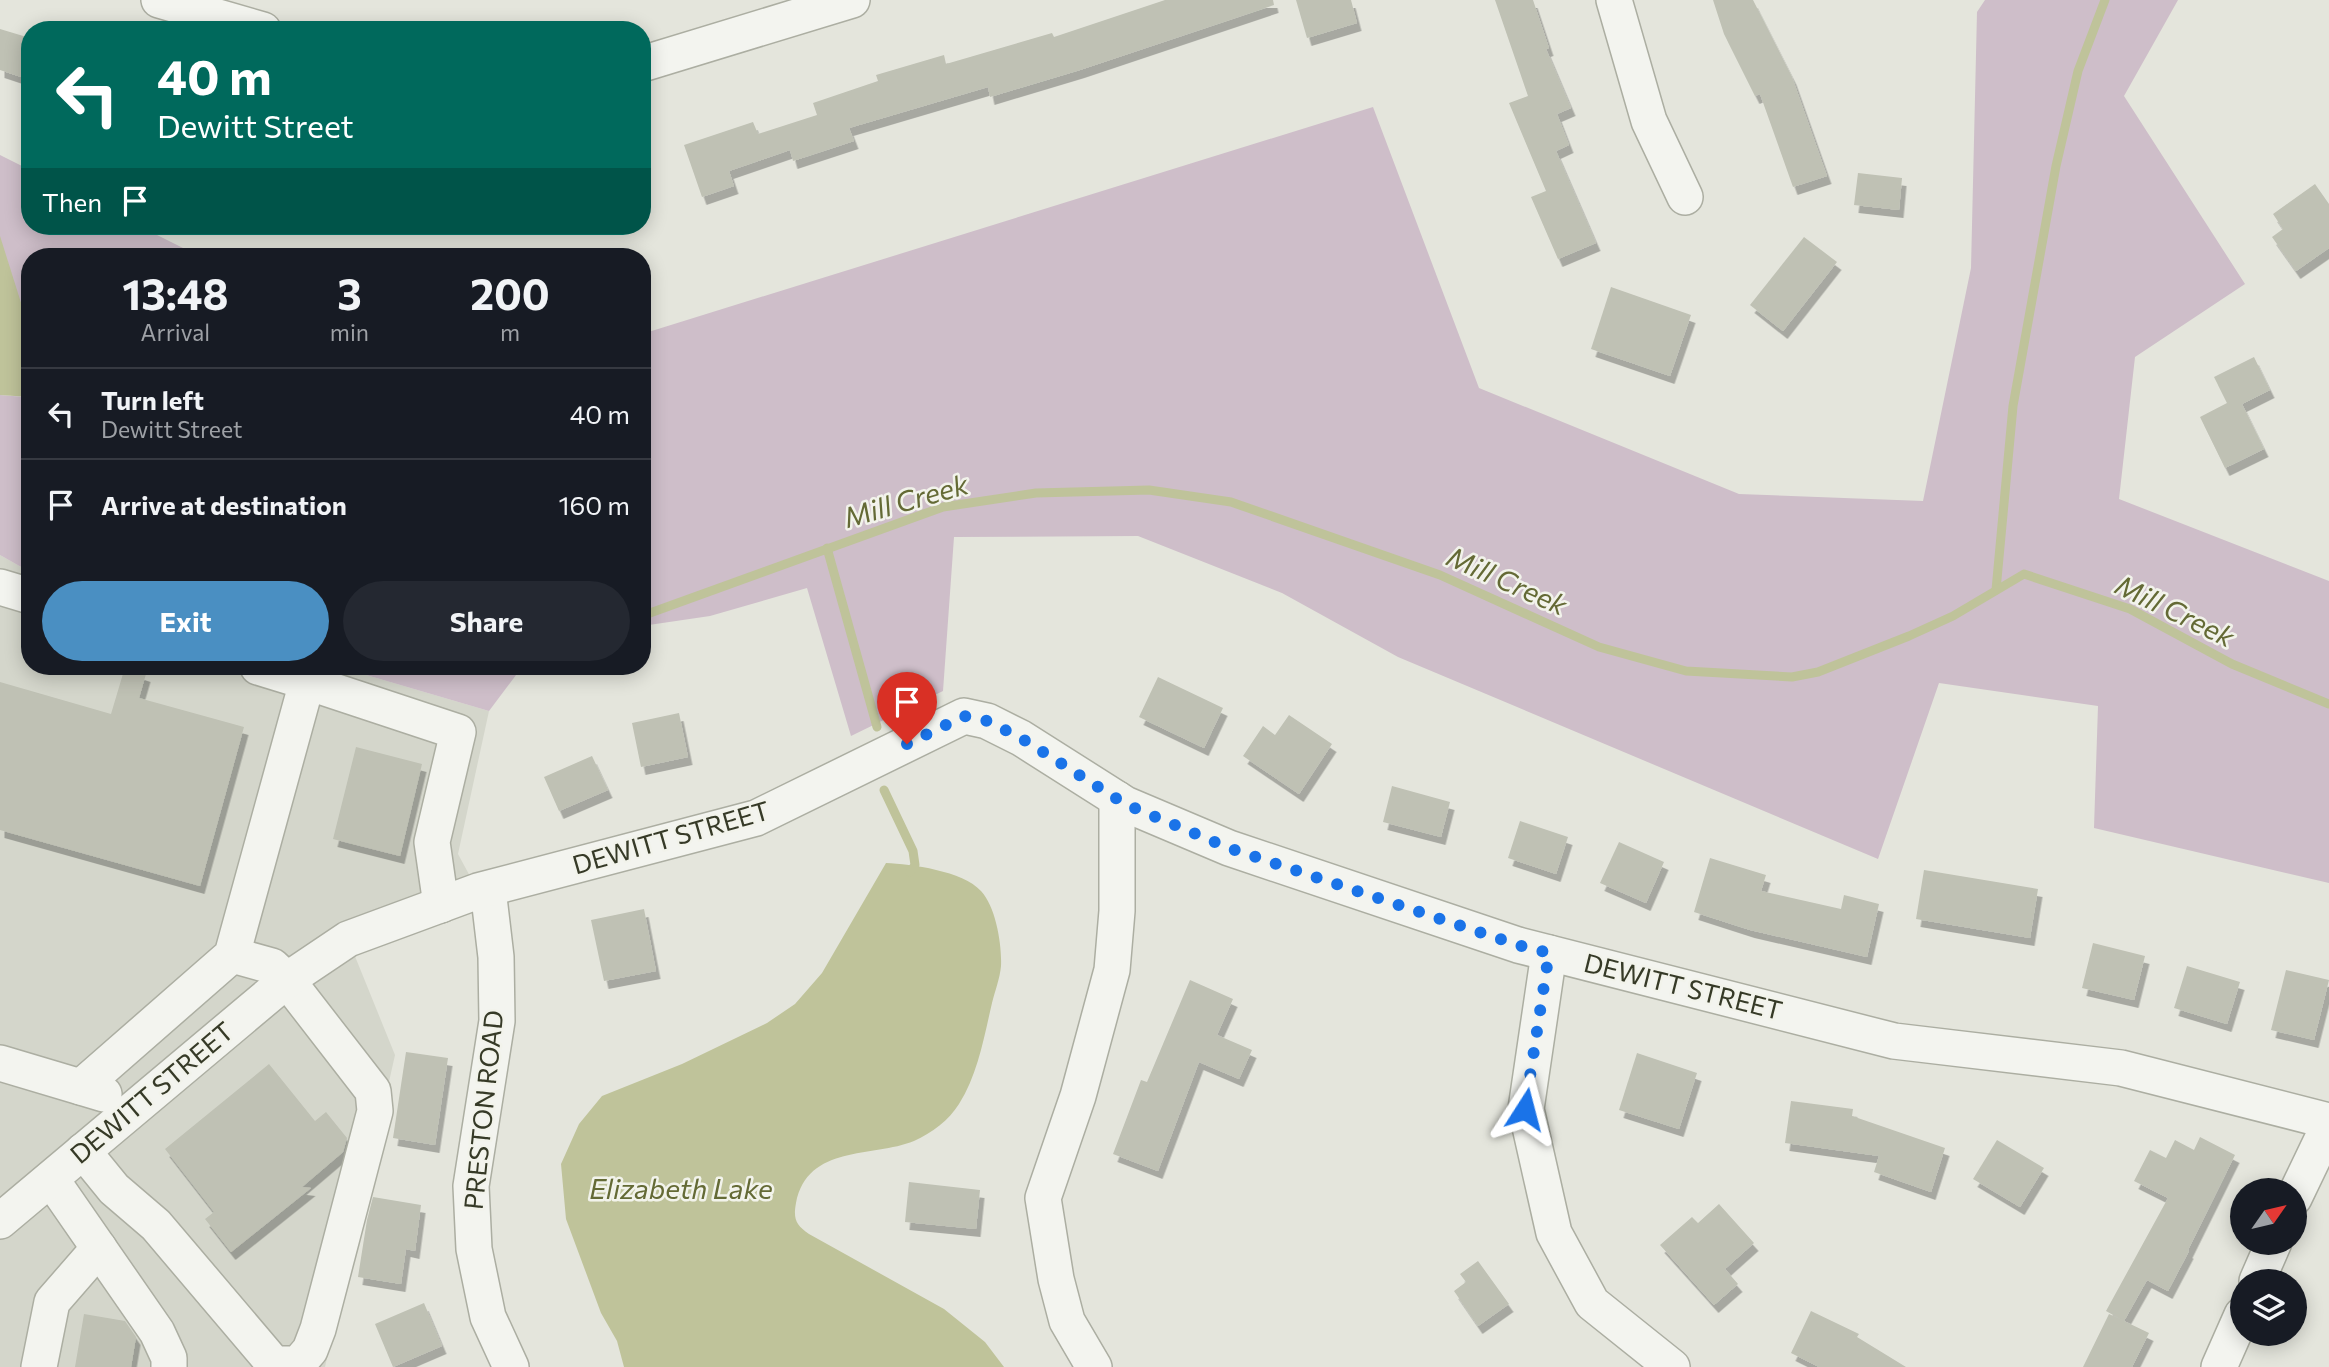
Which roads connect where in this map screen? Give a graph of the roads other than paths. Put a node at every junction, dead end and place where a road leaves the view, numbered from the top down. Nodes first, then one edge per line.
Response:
1 (159, 0) edge
2 (852, 0) edge
3 (1614, 0) edge
4 (232, 21) edge
5 (651, 61) edge
6 (1685, 197) dead end
7 (0, 587) edge
8 (21, 593) edge
9 (284, 675) edge
10 (307, 682) junction
11 (1117, 799) junction
12 (488, 889) junction
13 (441, 905) junction
14 (1549, 953) junction
15 (232, 955) junction
16 (286, 980) junction
17 (1, 1066) edge
18 (81, 1087) junction
19 (138, 1105) junction
20 (2329, 1123) edge
21 (83, 1151) junction
22 (2303, 1178) edge
23 (51, 1179) junction
24 (0, 1221) edge
25 (99, 1248) junction
26 (2230, 1342) edge
27 (39, 1367) edge
28 (169, 1367) edge
29 (511, 1367) edge
30 (1094, 1367) edge
31 (1672, 1367) edge
32 (2219, 1367) edge

1 - 4 street
2 - 5 street
3 - 6 street
7 - 8 street
9 - 10 street
10 - 13 street
10 - 15 street
11 - 12 street, DEWITT STREET
11 - 14 street, DEWITT STREET
11 - 30 street
12 - 13 street, DEWITT STREET
12 - 29 street, PRESTON ROAD
13 - 16 street, DEWITT STREET
14 - 20 street, DEWITT STREET
14 - 31 street
15 - 16 street
15 - 18 street
16 - 19 street, DEWITT STREET
16 - 21 street
17 - 18 street
18 - 19 street
19 - 21 street, DEWITT STREET
20 - 22 street
21 - 23 street, DEWITT STREET
23 - 24 street, DEWITT STREET
23 - 25 street
25 - 27 street
25 - 28 street
26 - 32 street

